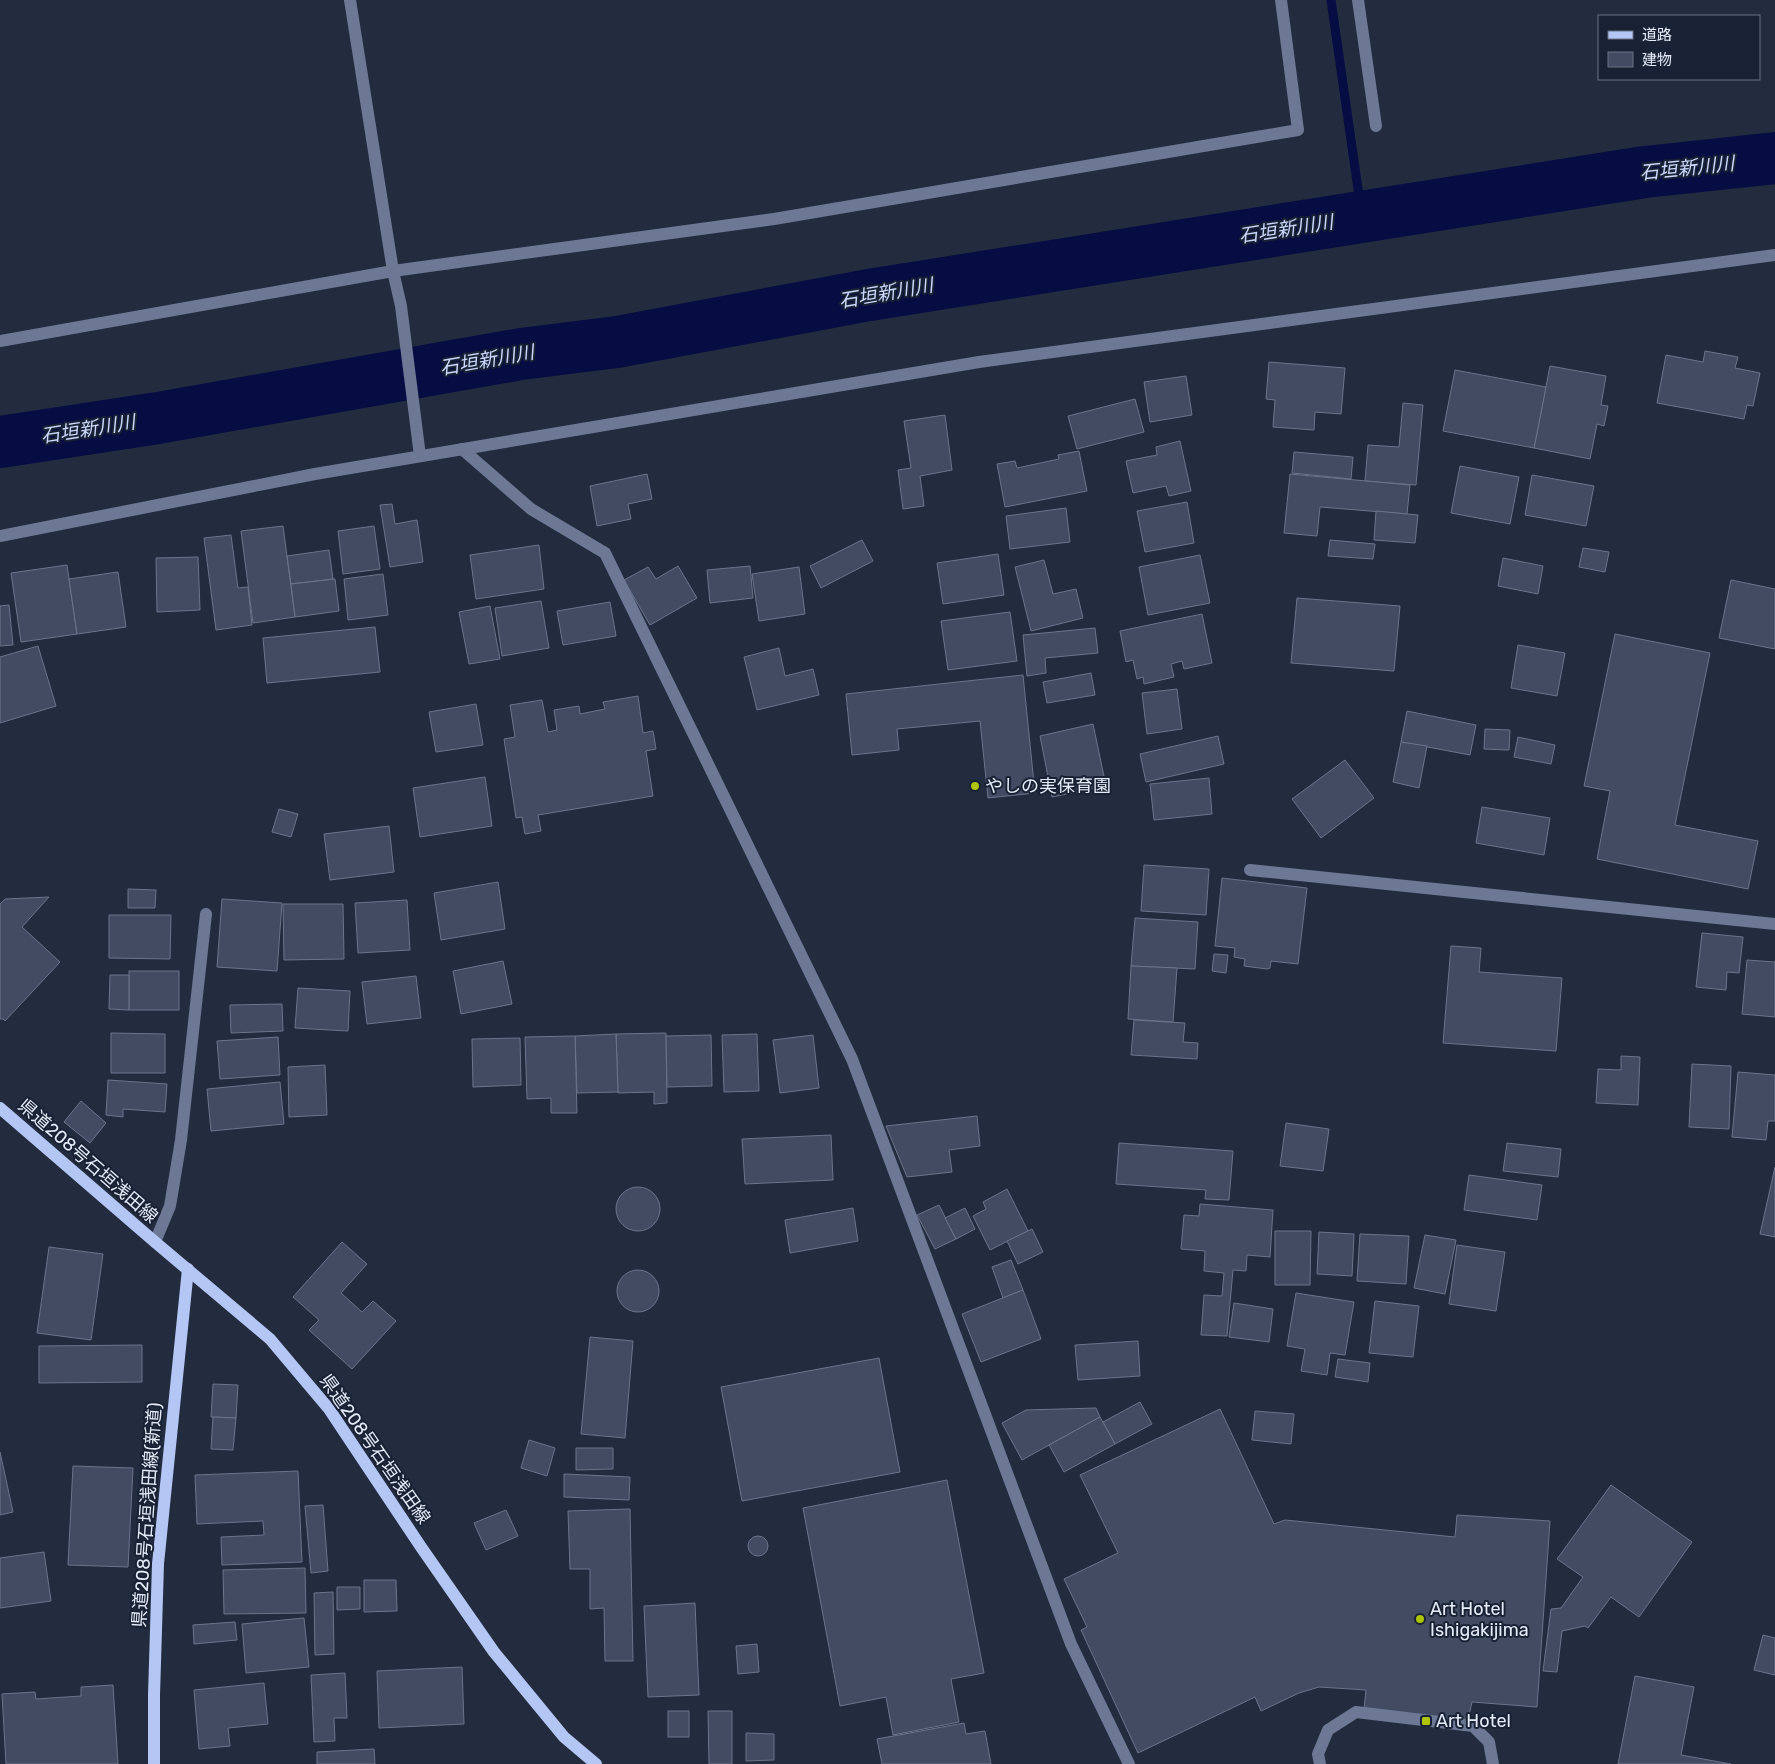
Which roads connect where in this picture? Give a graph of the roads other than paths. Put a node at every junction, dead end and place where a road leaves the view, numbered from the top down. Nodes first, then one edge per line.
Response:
1 (350, 0) edge
2 (1281, 0) edge
3 (1358, 0) edge
4 (1376, 126) dead end
5 (1775, 255) edge
6 (393, 271) junction
7 (0, 341) edge
8 (462, 450) junction
9 (420, 456) junction
10 (0, 536) edge
11 (1250, 870) dead end
12 (206, 914) dead end
13 (1775, 924) edge
14 (0, 1108) edge
15 (155, 1242) junction
16 (188, 1269) junction
17 (154, 1764) edge
18 (596, 1764) edge
19 (1129, 1764) edge
20 (1320, 1764) edge
21 (1493, 1764) edge

1 - 6 street
2 - 6 street
3 - 4 street
5 - 8 street
6 - 7 street
6 - 9 street
8 - 9 street
8 - 19 street
9 - 10 street
11 - 13 street
12 - 15 street
14 - 15 main road, 県道208号石垣浅田線
15 - 16 main road, 県道208号石垣浅田線
16 - 17 main road, 県道208号石垣浅田線(新道)
16 - 18 main road, 県道208号石垣浅田線
20 - 21 street

